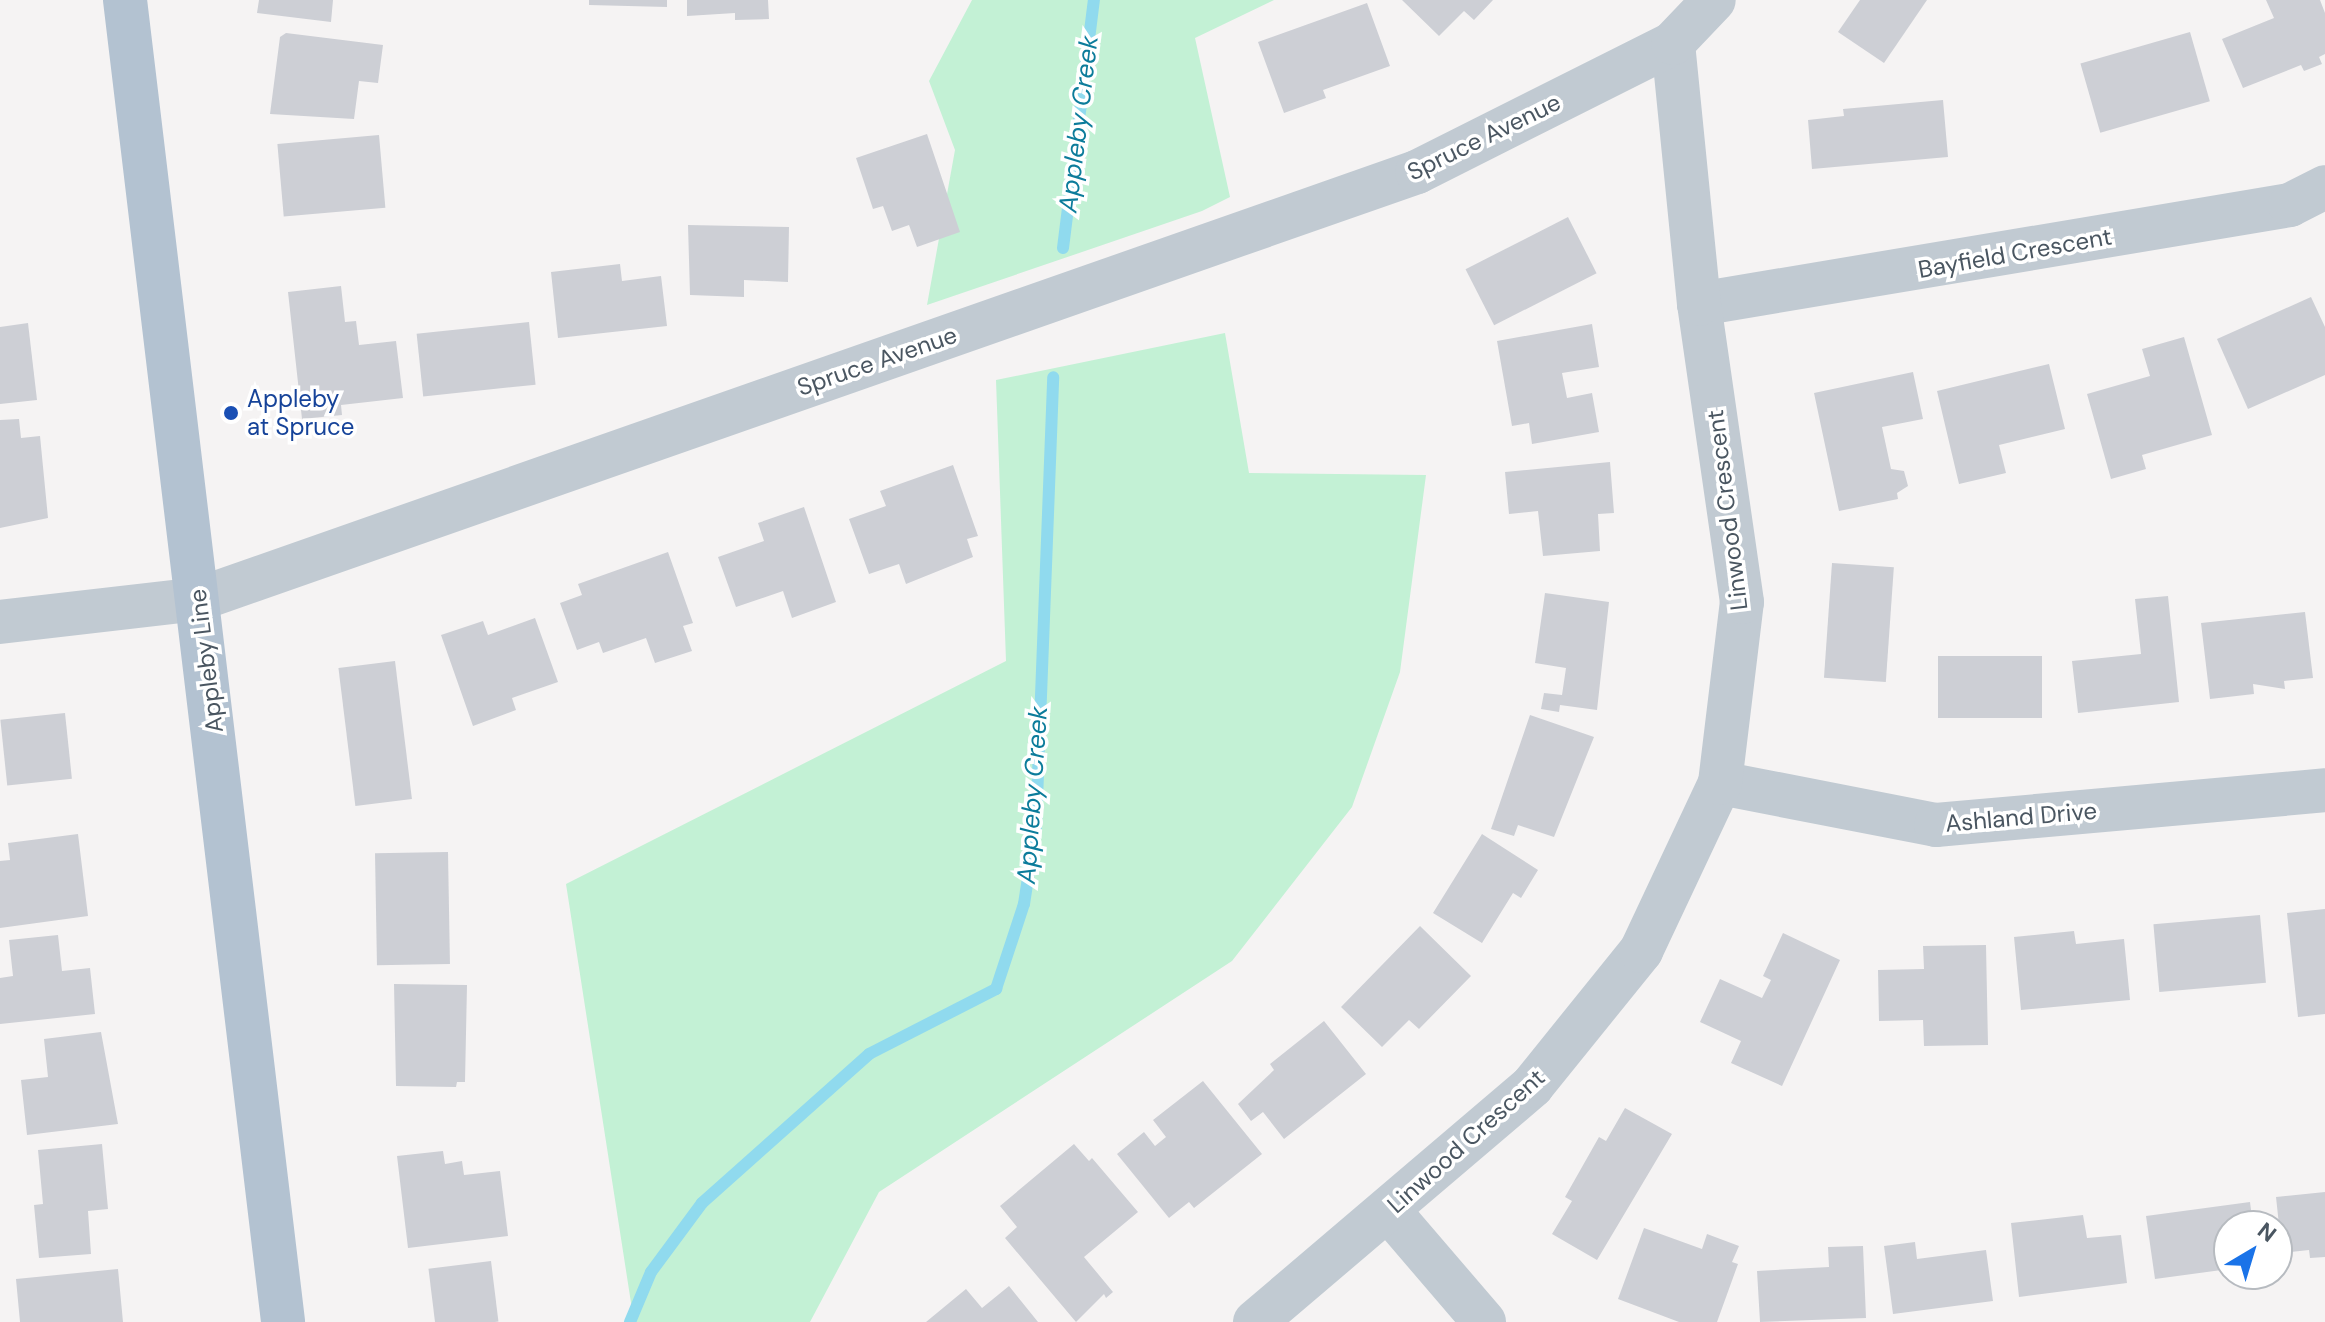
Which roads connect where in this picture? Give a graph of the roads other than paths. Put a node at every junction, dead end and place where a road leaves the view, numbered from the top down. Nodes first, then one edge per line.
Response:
1 (125, 0) edge
2 (1714, 0) edge
3 (1673, 43) junction
4 (2325, 187) edge
5 (1699, 304) junction
6 (199, 599) junction
7 (0, 622) edge
8 (1720, 783) junction
9 (2325, 790) edge
10 (1389, 1211) junction
11 (283, 1322) edge
12 (1255, 1322) edge
13 (1484, 1322) edge

1 - 6 main road, Appleby Line
2 - 3 street, Spruce Avenue
3 - 5 street, Linwood Crescent
3 - 6 street, Spruce Avenue
4 - 5 street, Bayfield Crescent
5 - 8 street, Linwood Crescent
6 - 7 street, Spruce Avenue
6 - 11 main road, Appleby Line
8 - 9 street, Ashland Drive
8 - 10 street, Linwood Crescent
10 - 12 street, Linwood Crescent
10 - 13 street

